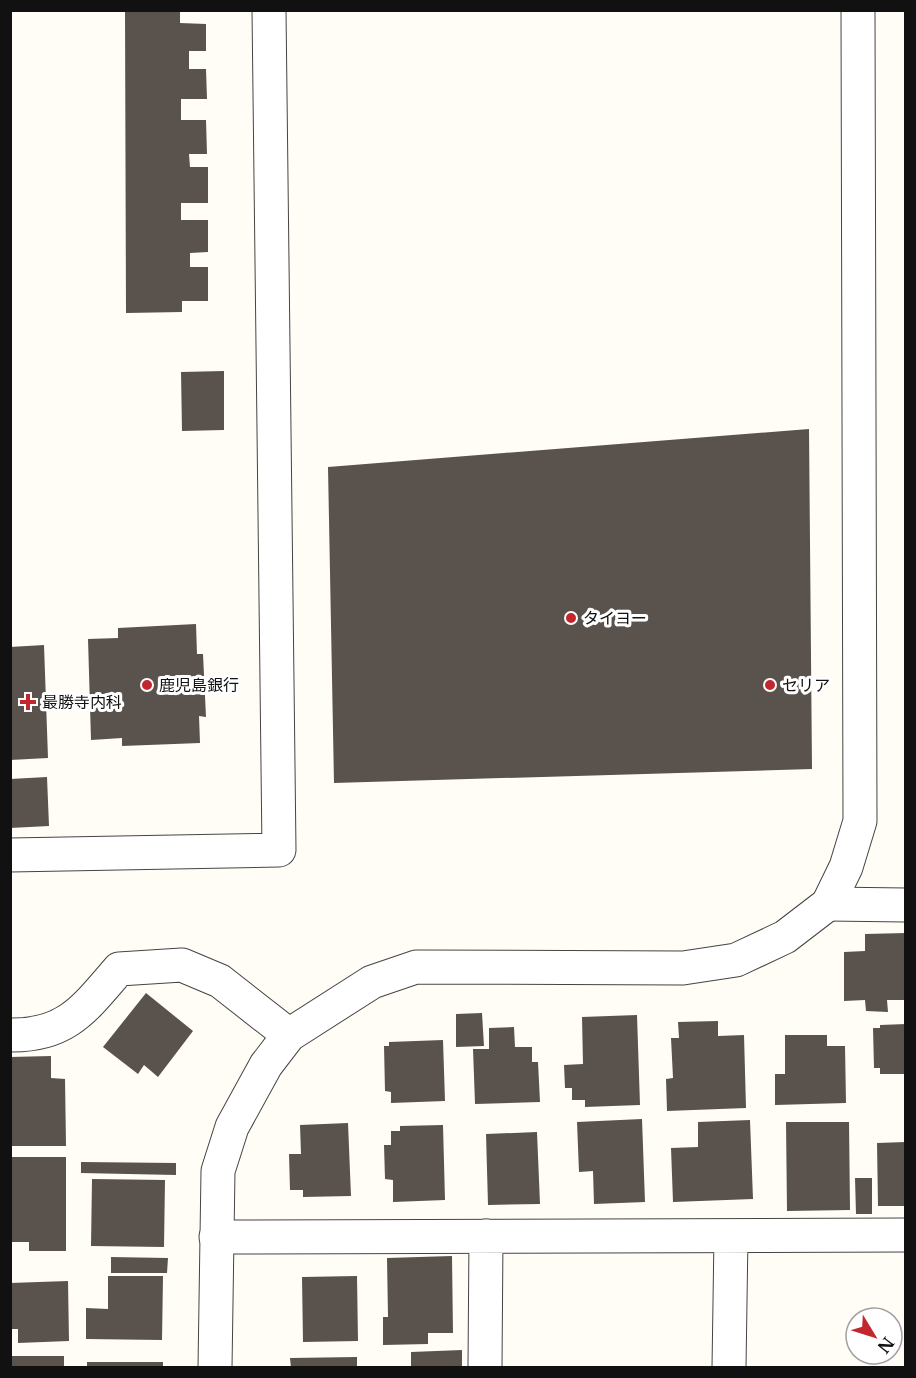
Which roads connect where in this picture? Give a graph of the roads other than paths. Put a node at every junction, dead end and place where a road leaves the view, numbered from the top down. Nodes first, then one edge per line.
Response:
1 (269, 10) edge
2 (858, 10) edge
3 (10, 855) edge
4 (828, 904) junction
5 (906, 905) edge
6 (10, 1035) edge
7 (289, 1035) junction
8 (906, 1235) edge
9 (486, 1236) junction
10 (731, 1236) junction
11 (216, 1237) junction
12 (215, 1368) edge
13 (485, 1368) edge
14 (729, 1368) edge

1 - 3 street
2 - 4 street
4 - 5 street
4 - 7 street
6 - 7 street
7 - 11 street
8 - 10 street
9 - 10 street
9 - 11 street
9 - 13 street
10 - 14 street
11 - 12 street

